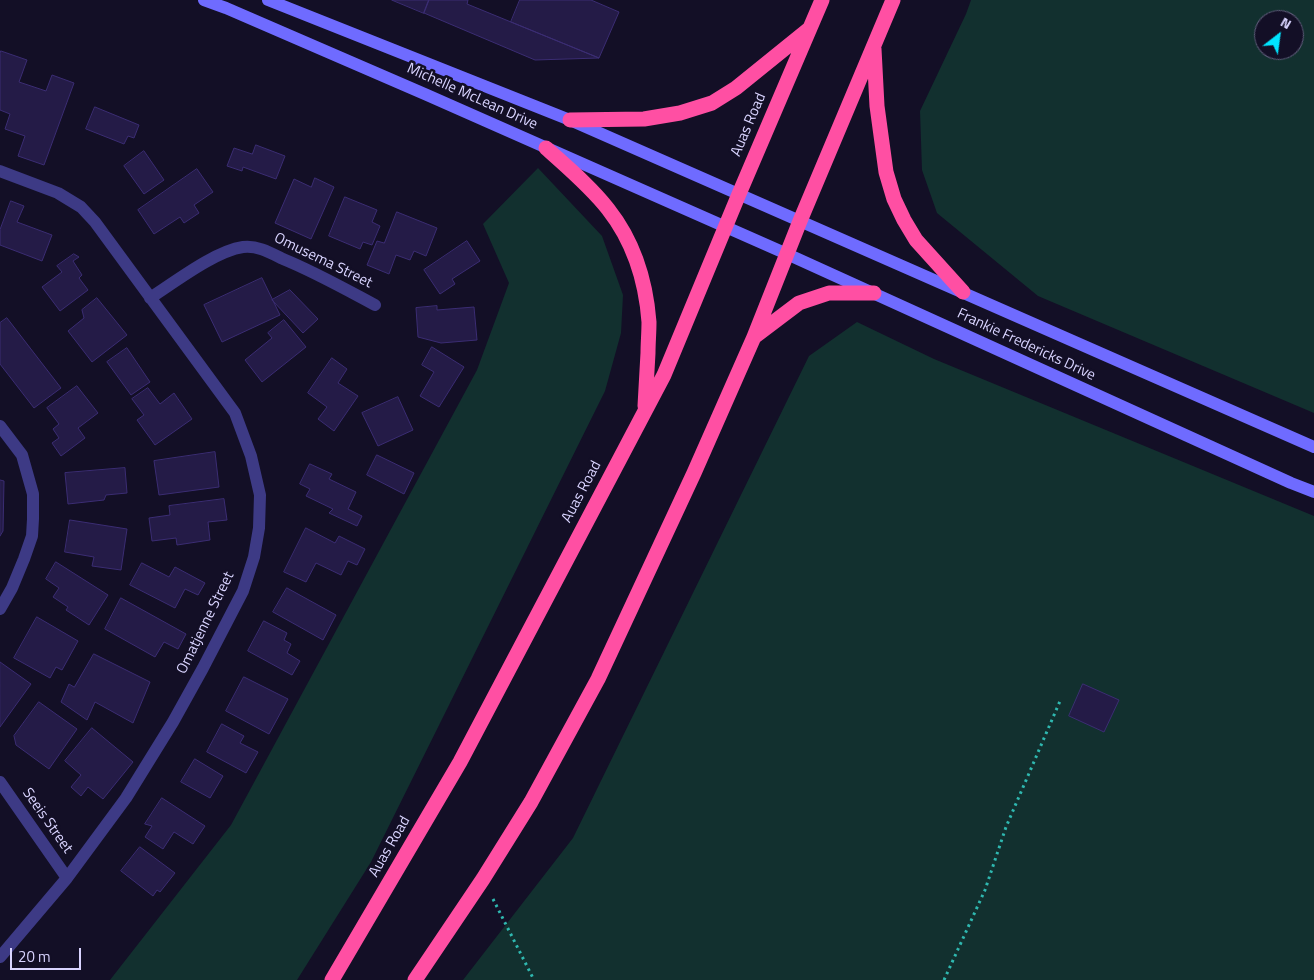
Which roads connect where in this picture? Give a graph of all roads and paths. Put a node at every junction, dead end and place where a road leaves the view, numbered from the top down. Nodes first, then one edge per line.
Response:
1 (204, 0) edge
2 (268, 0) edge
3 (822, 0) edge
4 (892, 0) edge
5 (810, 28) junction
6 (873, 45) junction
7 (570, 120) junction
8 (546, 148) junction
9 (0, 171) edge
10 (739, 194) junction
11 (800, 221) junction
12 (725, 227) junction
13 (786, 254) junction
14 (964, 292) junction
15 (874, 293) junction
16 (150, 298) junction
17 (375, 305) dead end
18 (754, 337) junction
19 (645, 410) junction
20 (0, 426) edge
21 (1314, 447) edge
22 (1314, 492) edge
23 (0, 609) edge
24 (1060, 701) dead end
25 (0, 782) edge
26 (67, 878) junction
27 (483, 879) junction
28 (0, 957) edge
29 (332, 980) edge
30 (415, 980) edge
31 (534, 980) edge
32 (944, 980) edge

1 - 8 main road, Michelle McLean Drive
2 - 7 main road, Michelle McLean Drive
3 - 5 highway, Auas Road
4 - 6 highway
5 - 7 highway
5 - 10 highway, Auas Road
6 - 11 highway
6 - 14 highway
7 - 10 main road, Michelle McLean Drive
8 - 12 main road, Michelle McLean Drive
8 - 19 highway
9 - 16 street, Omatjenne Street
10 - 11 main road, Frankie Fredericks Drive
10 - 12 highway, Auas Road
11 - 13 highway
11 - 14 main road, Frankie Fredericks Drive
12 - 13 main road, Frankie Fredericks Drive
12 - 19 highway, Auas Road
13 - 15 main road, Frankie Fredericks Drive
13 - 18 highway
14 - 21 main road, Frankie Fredericks Drive
15 - 18 highway
15 - 22 main road, Frankie Fredericks Drive
16 - 17 street, Omusema Street
16 - 26 street, Omatjenne Street
18 - 27 highway
19 - 29 highway, Auas Road
20 - 23 street
24 - 32 path
25 - 26 street, Seeis Street
26 - 28 street, Omatjenne Street
27 - 30 highway
27 - 31 path

